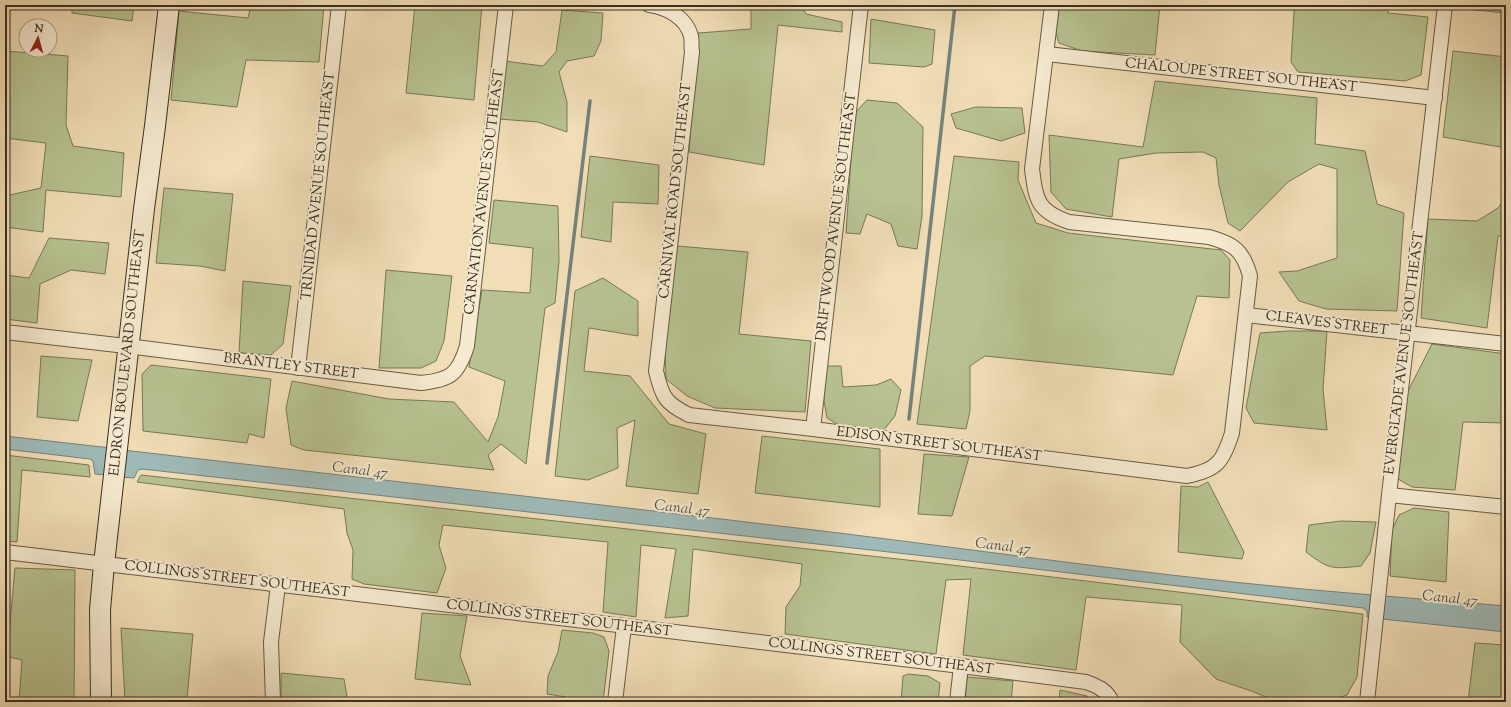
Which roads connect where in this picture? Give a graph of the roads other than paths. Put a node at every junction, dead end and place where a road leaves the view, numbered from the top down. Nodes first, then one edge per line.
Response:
1 (169, 5) edge
2 (340, 5) edge
3 (506, 5) edge
4 (649, 5) edge
5 (861, 5) edge
6 (1052, 5) edge
7 (1445, 5) edge
8 (1047, 54) junction
9 (1435, 98) junction
10 (1246, 315) junction
11 (5, 332) edge
12 (1408, 334) junction
13 (1506, 344) edge
14 (129, 346) junction
15 (298, 368) junction
16 (453, 374) joint
17 (666, 399) joint
18 (813, 429) junction
19 (1389, 495) junction
20 (1506, 507) edge
21 (5, 552) edge
22 (104, 564) junction
23 (278, 585) junction
24 (624, 626) junction
25 (961, 666) junction
26 (1111, 699) edge
27 (101, 702) edge
28 (274, 702) edge
29 (615, 702) edge
30 (957, 702) edge
31 (1366, 702) edge

1 - 14 street, ELDRON BOULEVARD SOUTHEAST
2 - 15 street, TRINIDAD AVENUE SOUTHEAST
3 - 16 street, CARNATION AVENUE SOUTHEAST
4 - 17 street, CARNIVAL ROAD SOUTHEAST
5 - 18 street, DRIFTWOOD AVENUE SOUTHEAST
6 - 8 street
7 - 9 street, EVERGLADE AVENUE SOUTHEAST
8 - 9 street, CHALOUPE STREET SOUTHEAST
8 - 10 street
9 - 12 street, EVERGLADE AVENUE SOUTHEAST
10 - 12 street, CLEAVES STREET
10 - 18 street, EDISON STREET SOUTHEAST
11 - 14 street, BRANTLEY STREET
12 - 13 street, CLEAVES STREET
12 - 19 street, EVERGLADE AVENUE SOUTHEAST
14 - 15 street, BRANTLEY STREET
14 - 22 street, ELDRON BOULEVARD SOUTHEAST
15 - 16 street, BRANTLEY STREET
17 - 18 street, EDISON STREET SOUTHEAST
19 - 20 street
19 - 31 street, EVERGLADE AVENUE SOUTHEAST
21 - 22 street, COLLINGS STREET SOUTHEAST
22 - 23 street, COLLINGS STREET SOUTHEAST
22 - 27 street, ELDRON BOULEVARD SOUTHEAST
23 - 24 street, COLLINGS STREET SOUTHEAST
23 - 28 street
24 - 25 street, COLLINGS STREET SOUTHEAST
24 - 29 street
25 - 26 street, COLLINGS STREET SOUTHEAST
25 - 30 street

